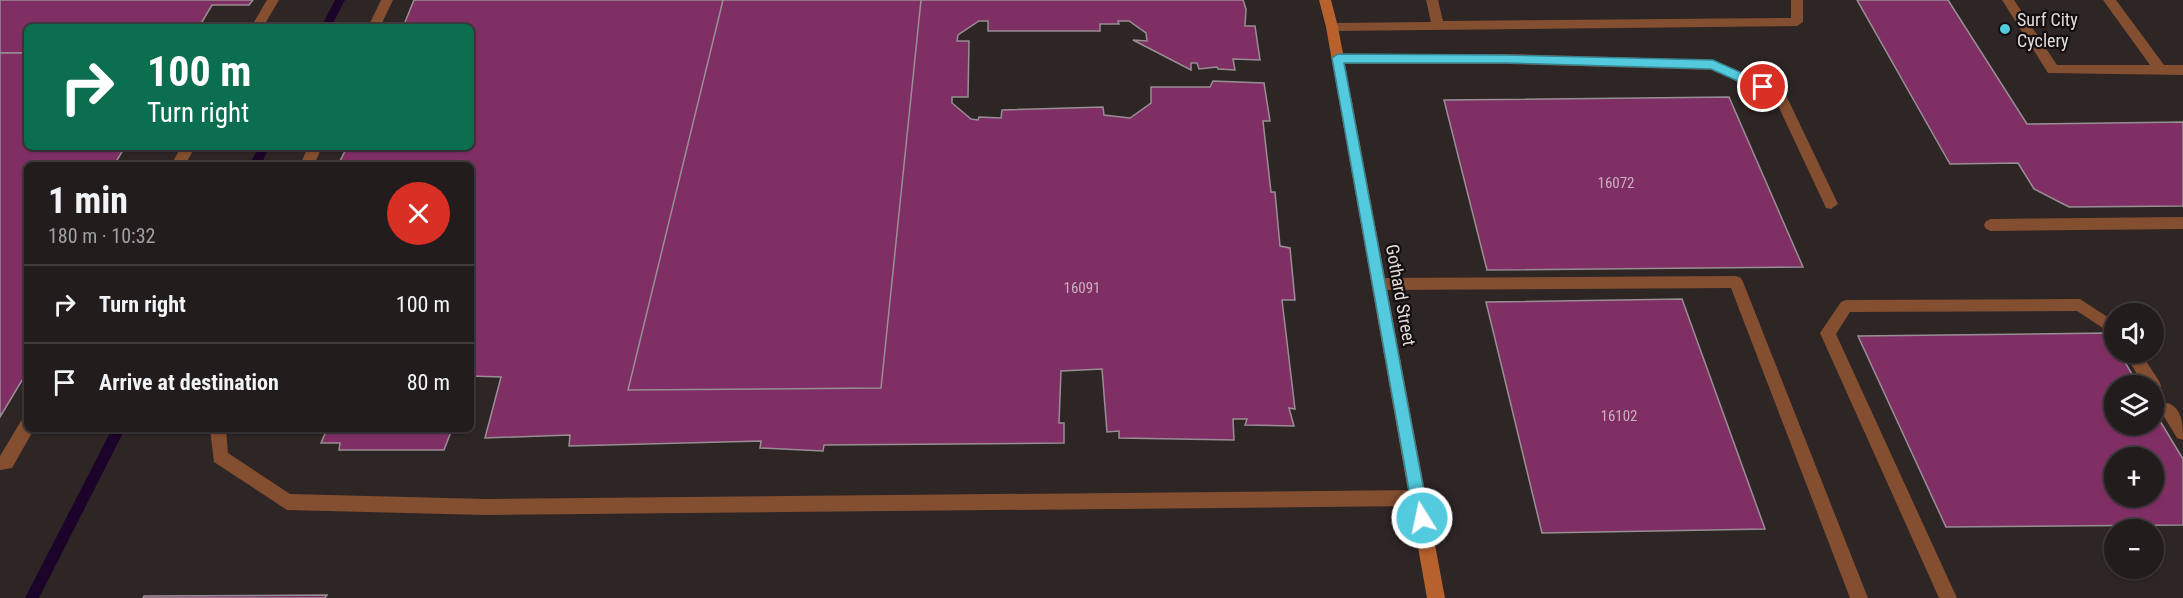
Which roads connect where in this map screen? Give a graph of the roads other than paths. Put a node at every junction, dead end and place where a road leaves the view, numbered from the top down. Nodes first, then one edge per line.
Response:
1 (273, 0) edge
2 (387, 0) edge
3 (1325, 0) edge
4 (1431, 0) edge
5 (1797, 0) edge
6 (2008, 0) edge
7 (2109, 0) edge
8 (259, 24) edge
9 (375, 24) edge
10 (1332, 27) junction
11 (1438, 27) junction
12 (1338, 58) junction
13 (2160, 70) junction
14 (2183, 70) edge
15 (1831, 204) dead end
16 (2183, 223) edge
17 (1992, 225) dead end
18 (1380, 284) junction
19 (2104, 322) edge
20 (2168, 410) dead end
21 (24, 431) edge
22 (218, 432) edge
23 (2183, 433) edge
24 (0, 463) edge
25 (1418, 498) junction
26 (1436, 598) edge
27 (1859, 598) edge
28 (1948, 598) edge

1 - 8 lane
2 - 9 lane
3 - 10 street, Gothard Street
4 - 11 lane
5 - 11 lane
6 - 13 lane
7 - 13 lane
10 - 11 lane
10 - 12 street, Gothard Street
12 - 15 lane
12 - 18 street, Gothard Street
13 - 14 lane
16 - 17 lane
18 - 25 street, Gothard Street
18 - 27 lane
19 - 28 lane
20 - 23 lane
21 - 24 lane
22 - 25 lane
25 - 26 street, Gothard Street

